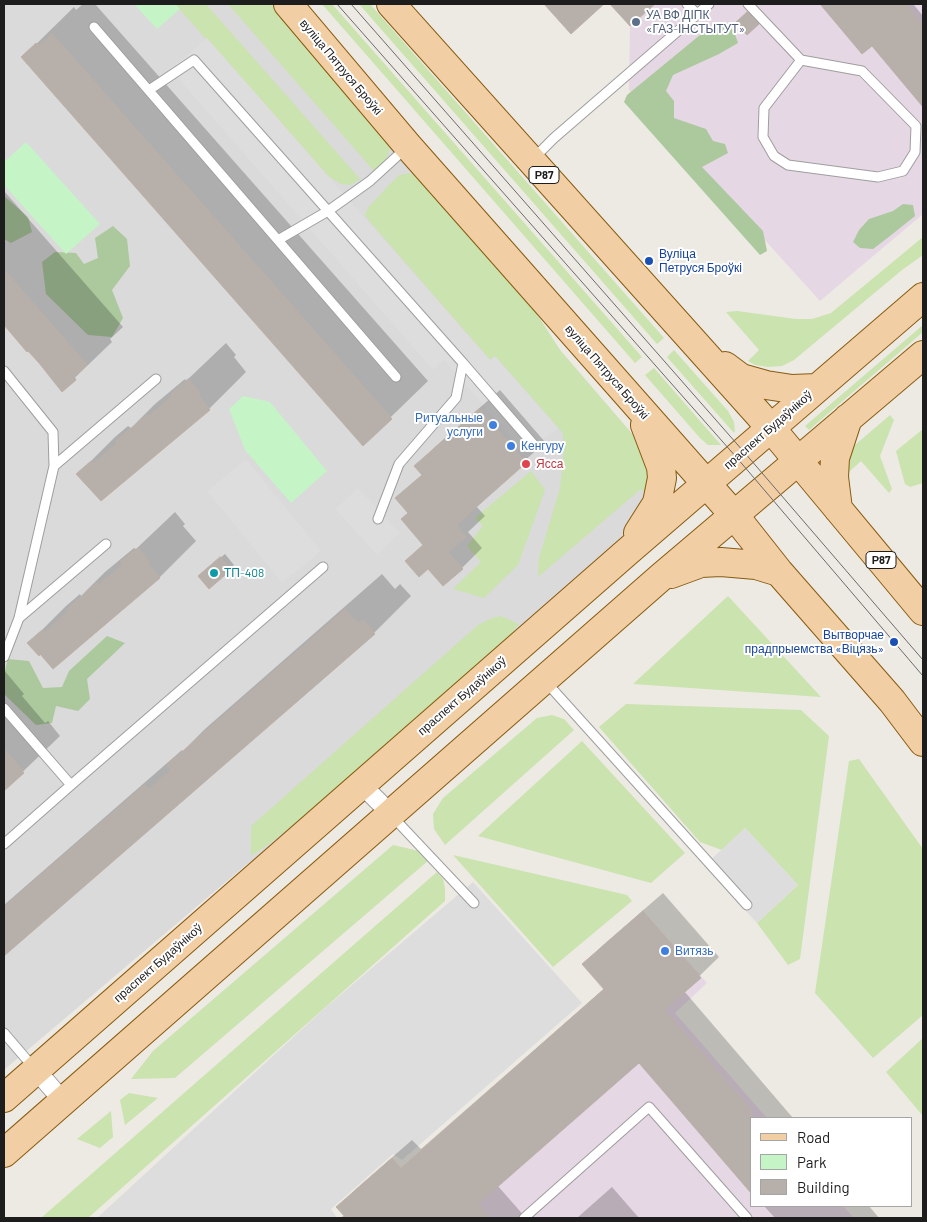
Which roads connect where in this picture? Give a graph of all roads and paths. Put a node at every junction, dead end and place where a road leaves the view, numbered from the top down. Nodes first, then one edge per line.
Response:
1 (288, 4) edge
2 (391, 4) edge
3 (687, 4) edge
4 (709, 4) edge
5 (748, 4) edge
6 (697, 14) junction
7 (94, 27) dead end
8 (801, 60) junction
9 (149, 90) junction
10 (408, 146) junction
11 (531, 160) junction
12 (328, 211) junction
13 (278, 240) junction
14 (923, 297) edge
15 (698, 345) junction
16 (923, 355) edge
17 (463, 363) junction
18 (4, 372) edge
19 (396, 377) dead end
20 (156, 379) dead end
21 (817, 388) junction
22 (636, 404) junction
23 (848, 418) junction
24 (770, 427) junction
25 (534, 445) dead end
26 (797, 461) junction
27 (54, 466) junction
28 (707, 484) junction
29 (838, 509) junction
30 (734, 515) junction
31 (378, 519) dead end
32 (106, 544) dead end
33 (628, 552) junction
34 (323, 567) dead end
35 (779, 572) junction
36 (661, 578) junction
37 (923, 611) edge
38 (19, 618) junction
39 (4, 657) edge
40 (544, 681) junction
41 (4, 708) edge
42 (923, 742) edge
43 (362, 784) junction
44 (71, 785) junction
45 (391, 814) junction
46 (4, 844) edge
47 (474, 903) dead end
48 (747, 905) dead end
49 (4, 1034) edge
50 (36, 1070) junction
51 (4, 1098) edge
52 (63, 1101) junction
53 (4, 1153) edge
54 (524, 1218) edge
55 (747, 1218) edge

1 - 10 main road, вуліца Пятруся Броўкі
2 - 11 main road, Р87
3 - 6 lane
4 - 6 lane
5 - 8 lane
6 - 11 lane
7 - 9 lane
8 - 8 lane
9 - 12 lane
9 - 13 lane
10 - 12 lane
10 - 22 main road, вуліца Пятруся Броўкі
11 - 15 main road, Р87
12 - 13 lane
12 - 17 lane
13 - 19 lane
14 - 21 main road, праспект Будаўнікоў
15 - 21 main road
15 - 24 main road, Р87
16 - 23 main road
17 - 25 lane
17 - 31 lane
18 - 27 lane
20 - 27 lane
21 - 24 main road, праспект Будаўнікоў
22 - 28 main road, вуліца Пятруся Броўкі
22 - 33 main road
23 - 26 main road
23 - 29 main road
24 - 26 main road, Р87
24 - 28 main road, праспект Будаўнікоў
26 - 29 main road, Р87
26 - 30 main road
27 - 38 lane
28 - 30 main road, вуліца Пятруся Броўкі
28 - 33 main road, праспект Будаўнікоў
29 - 37 main road, Р87
30 - 35 main road, вуліца Пятруся Броўкі
30 - 36 main road
32 - 38 lane
33 - 43 main road, праспект Будаўнікоў
34 - 44 lane
35 - 36 main road
35 - 42 main road, вуліца Пятруся Броўкі
36 - 40 main road
38 - 39 lane
40 - 45 main road
40 - 48 lane
41 - 44 lane
43 - 45 street
43 - 50 main road, праспект Будаўнікоў
44 - 46 lane
45 - 47 lane
45 - 52 main road
49 - 50 lane
50 - 51 main road, праспект Будаўнікоў
50 - 52 street
52 - 53 main road
54 - 55 lane

